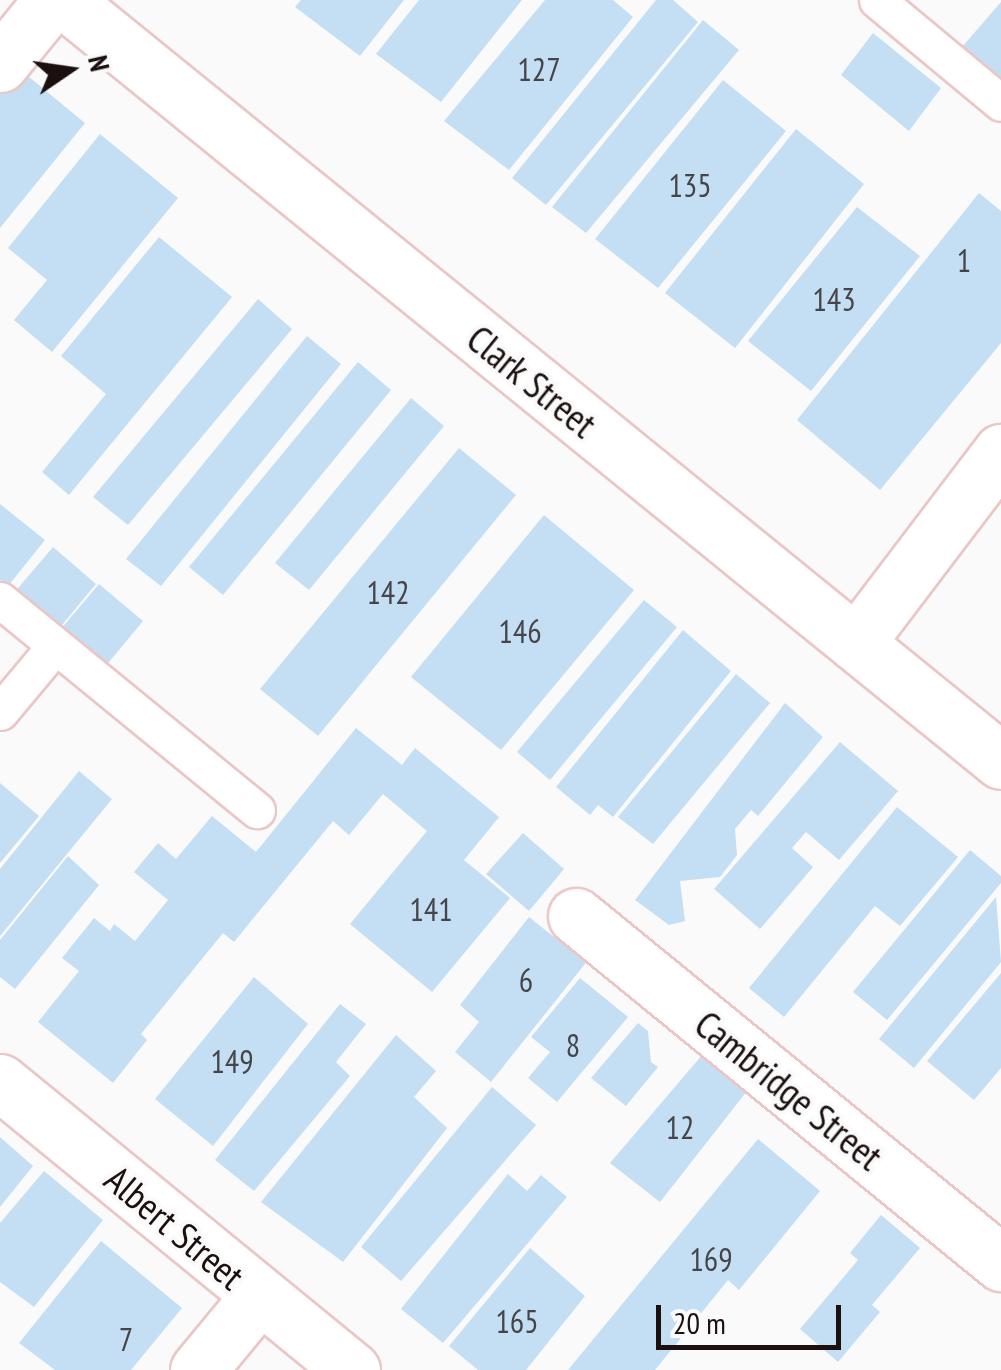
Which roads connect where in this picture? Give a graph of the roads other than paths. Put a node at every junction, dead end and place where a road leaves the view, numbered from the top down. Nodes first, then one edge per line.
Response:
1 (52, 0) edge
2 (64, 0) edge
3 (878, 0) edge
4 (0, 64) edge
5 (1001, 103) edge
6 (1001, 452) edge
7 (0, 600) edge
8 (856, 643) junction
9 (55, 646) junction
10 (0, 712) edge
11 (1001, 762) edge
12 (256, 810) dead end
13 (576, 916) dead end
14 (0, 1082) edge
15 (1001, 1264) edge
16 (259, 1296) junction
17 (198, 1370) edge
18 (352, 1370) edge

1 - 4 street
2 - 8 street, Clark Street
3 - 5 lane
6 - 8 street
7 - 9 lane
8 - 11 street, Clark Street
9 - 10 lane
9 - 12 lane
13 - 15 street, Cambridge Street
14 - 16 street, Albert Street
16 - 17 street
16 - 18 street, Albert Street

